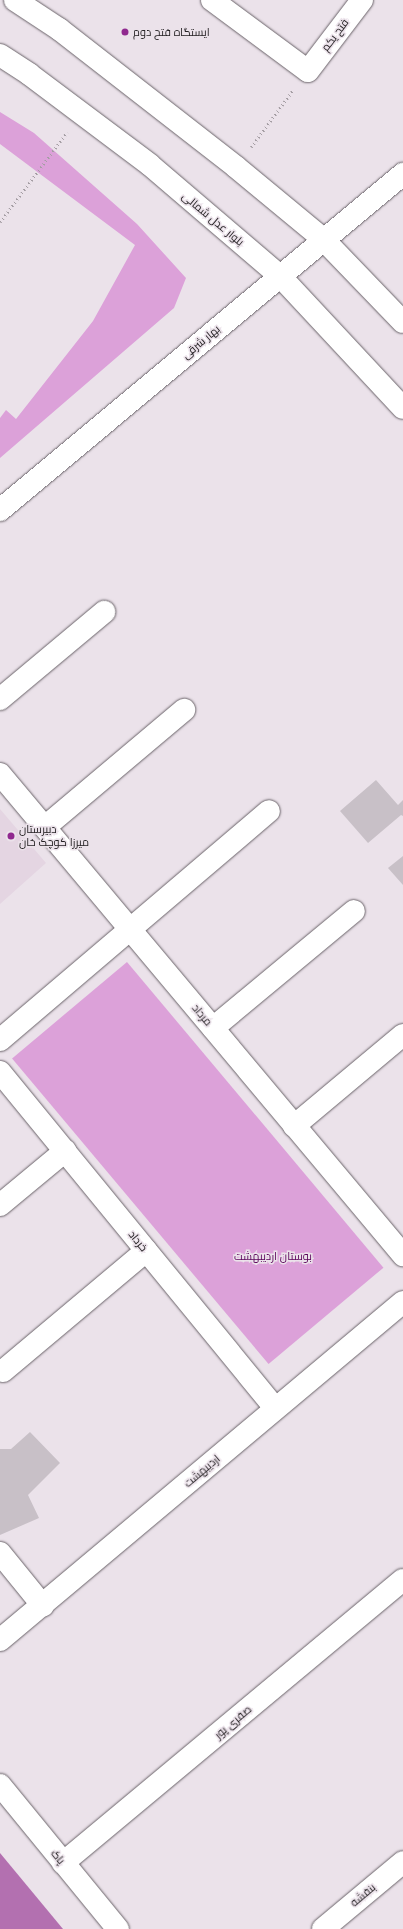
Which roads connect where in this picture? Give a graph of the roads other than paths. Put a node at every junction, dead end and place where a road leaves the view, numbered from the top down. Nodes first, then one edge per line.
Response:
1 (15, 0) edge
2 (212, 0) edge
3 (362, 0) edge
4 (0, 55) edge
5 (403, 174) edge
6 (323, 239) junction
7 (280, 276) junction
8 (403, 322) edge
9 (403, 408) edge
10 (0, 510) edge
11 (104, 612) dead end
12 (0, 699) edge
13 (184, 710) dead end
14 (0, 774) edge
15 (269, 811) dead end
16 (45, 827) junction
17 (354, 911) dead end
18 (130, 929) junction
19 (213, 1028) junction
20 (403, 1035) edge
21 (0, 1040) edge
22 (0, 1072) edge
23 (294, 1126) junction
24 (65, 1151) junction
25 (0, 1205) edge
26 (146, 1251) junction
27 (403, 1255) edge
28 (403, 1302) edge
29 (3, 1371) dead end
30 (275, 1408) junction
31 (0, 1553) edge
32 (403, 1580) edge
33 (43, 1606) junction
34 (0, 1640) edge
35 (0, 1785) edge
36 (403, 1862) edge
37 (63, 1864) junction
38 (118, 1929) edge
39 (323, 1929) edge

1 - 6 street
2 - 3 street, فتح یکم
4 - 7 street, بلوار عدل شمالی
5 - 6 street, بهار شرقی
6 - 7 street, بهار شرقی
6 - 8 street
7 - 9 street, بلوار عدل شمالی
7 - 10 street, بهار شرقی
11 - 12 street
13 - 16 street
14 - 16 street, مرداد
15 - 18 street
16 - 18 street, مرداد
17 - 19 street
18 - 19 street, مرداد
18 - 21 street
19 - 23 street, مرداد
20 - 23 street
22 - 24 street, خرداد
23 - 27 street, مرداد
24 - 25 street
24 - 26 street, خرداد
26 - 29 street
26 - 30 street, خرداد
28 - 30 street, اردیبهشت
30 - 33 street, اردیبهشت
31 - 33 street
32 - 37 street, صفری پور
33 - 34 street, اردیبهشت
35 - 37 street, پاک
36 - 39 street, بنفشه
37 - 38 street, پاک

